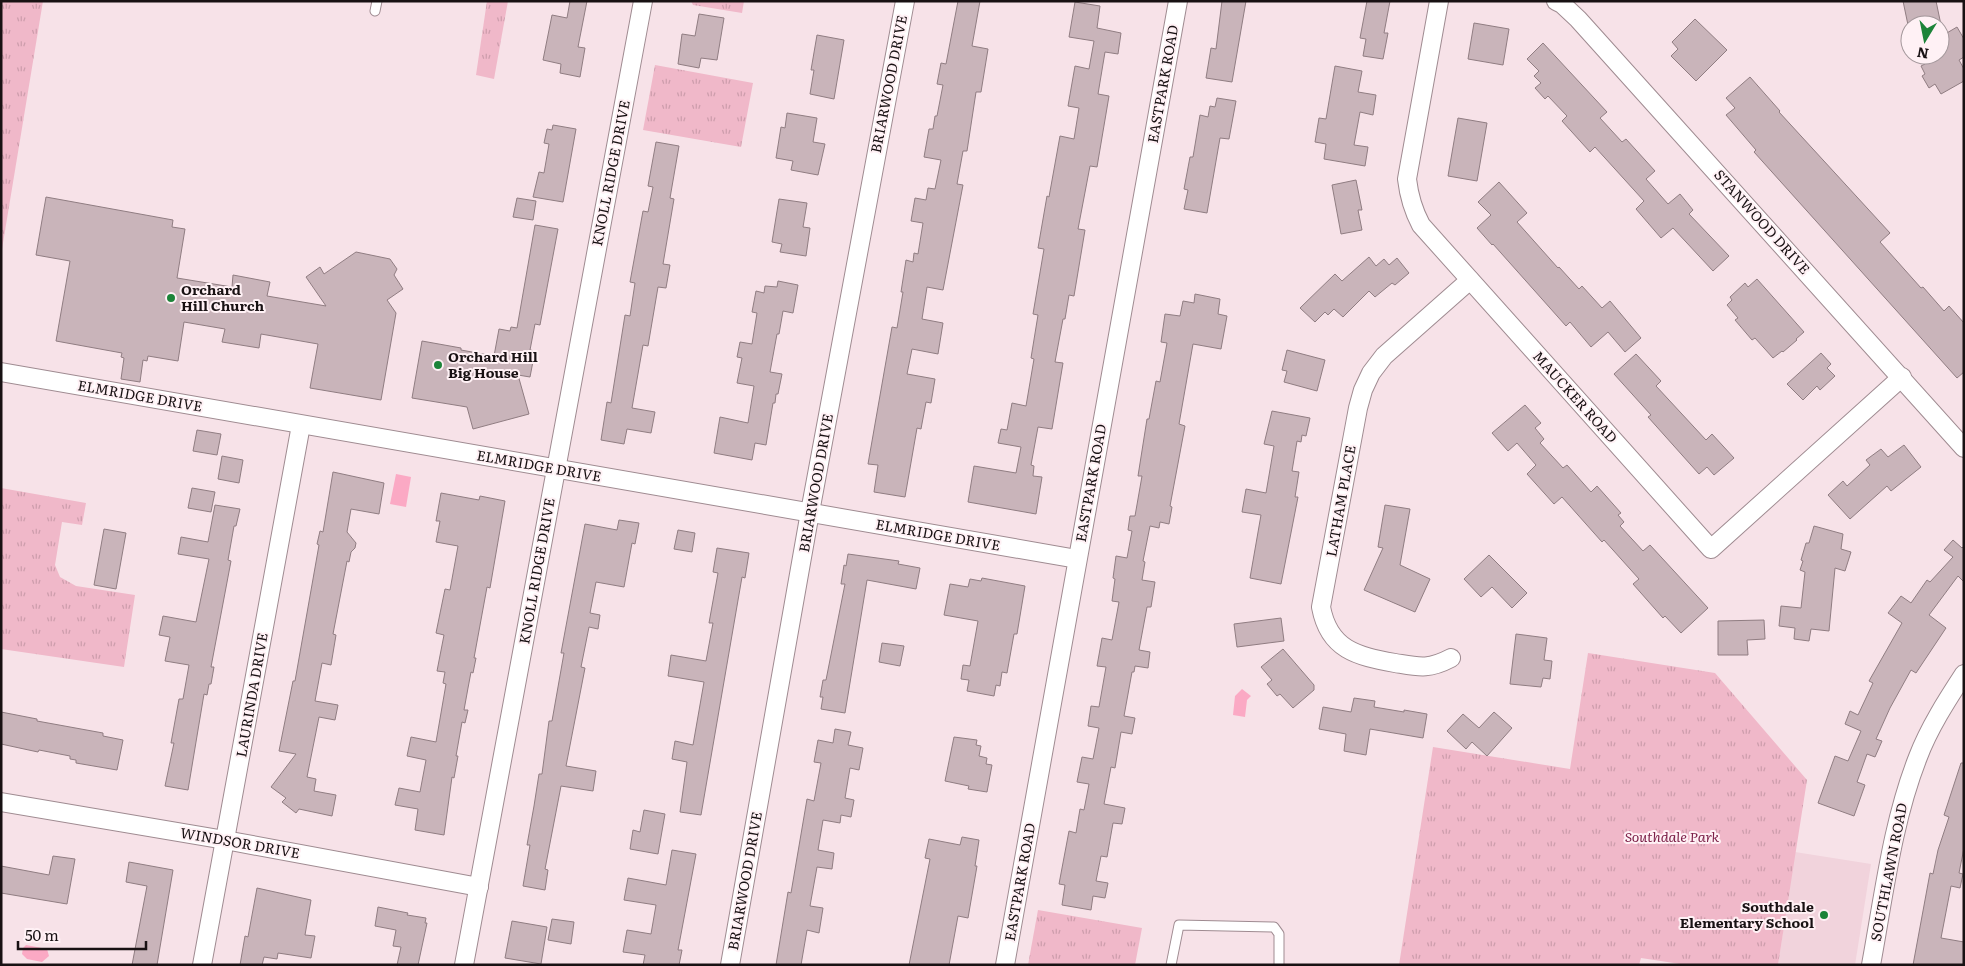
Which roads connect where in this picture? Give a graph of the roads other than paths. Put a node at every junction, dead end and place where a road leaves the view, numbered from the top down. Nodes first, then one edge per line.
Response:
1 (643, 1) edge
2 (905, 1) edge
3 (1178, 1) edge
4 (1439, 1) edge
5 (1556, 1) edge
6 (1470, 280) junction
7 (1, 372) edge
8 (1902, 377) junction
9 (301, 425) junction
10 (1964, 448) edge
11 (556, 469) junction
12 (810, 512) junction
13 (1077, 559) junction
14 (1451, 658) dead end
15 (1964, 674) edge
16 (1, 802) edge
17 (225, 840) junction
18 (478, 887) junction
19 (202, 965) edge
20 (464, 965) edge
21 (730, 965) edge
22 (1005, 965) edge
23 (1171, 965) edge
24 (1280, 965) edge
25 (1871, 965) edge

1 - 11 street, KNOLL RIDGE DRIVE
2 - 12 street, BRIARWOOD DRIVE
3 - 13 street, EASTPARK ROAD
4 - 6 street, MAUCKER ROAD
5 - 8 street, STANWOOD DRIVE
6 - 8 street, MAUCKER ROAD
6 - 14 street, LATHAM PLACE
7 - 9 street, ELMRIDGE DRIVE
8 - 10 street, STANWOOD DRIVE
9 - 11 street, ELMRIDGE DRIVE
9 - 17 street, LAURINDA DRIVE
11 - 12 street, ELMRIDGE DRIVE
11 - 18 street, KNOLL RIDGE DRIVE
12 - 13 street, ELMRIDGE DRIVE
12 - 21 street, BRIARWOOD DRIVE
13 - 22 street, EASTPARK ROAD
15 - 25 street, SOUTHLAWN ROAD
16 - 17 street, WINDSOR DRIVE
17 - 18 street, WINDSOR DRIVE
17 - 19 street, LAURINDA DRIVE
18 - 20 street, KNOLL RIDGE DRIVE
23 - 24 lane

